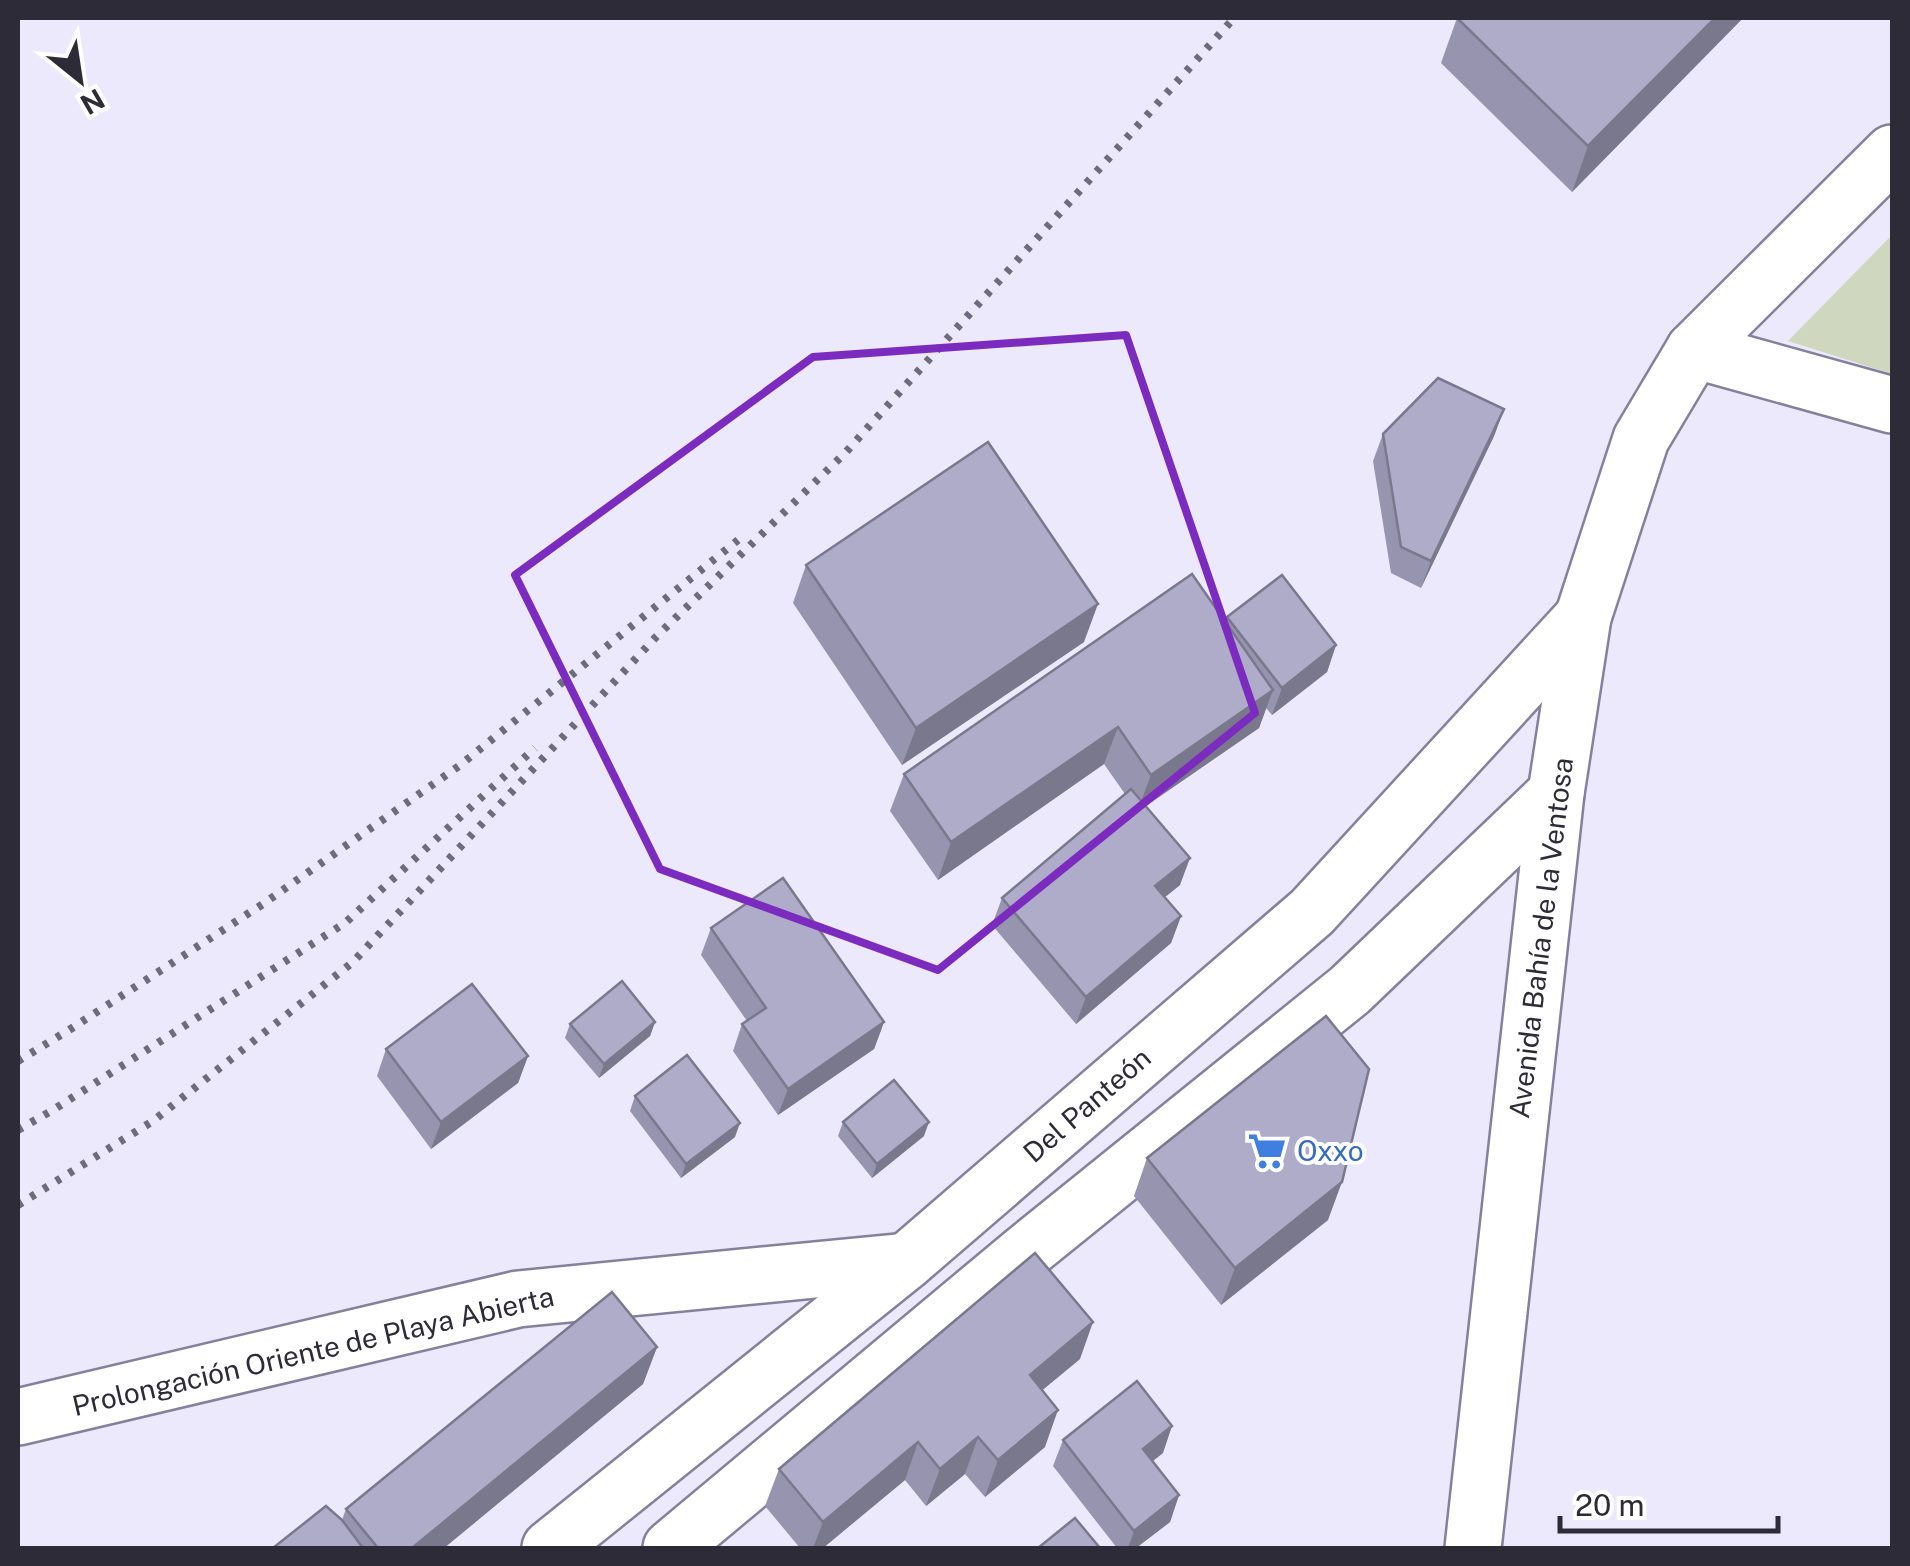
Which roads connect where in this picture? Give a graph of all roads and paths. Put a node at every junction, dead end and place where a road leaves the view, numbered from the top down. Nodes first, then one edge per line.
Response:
1 (1892, 153) edge
2 (1694, 350) junction
3 (1892, 405) edge
4 (1583, 617) junction
5 (1556, 793) junction
6 (908, 1261) junction
7 (18, 1418) edge
8 (550, 1548) edge
9 (671, 1548) edge
10 (1473, 1548) edge

1 - 2 street, Avenida Bahía de la Ventosa
2 - 3 street
2 - 4 street, Avenida Bahía de la Ventosa
4 - 5 street, Avenida Bahía de la Ventosa
4 - 6 street, Del Panteón
5 - 9 street
5 - 10 street, Avenida Bahía de la Ventosa
6 - 7 street, Prolongación Oriente de Playa Abierta
6 - 8 street, Del Panteón

